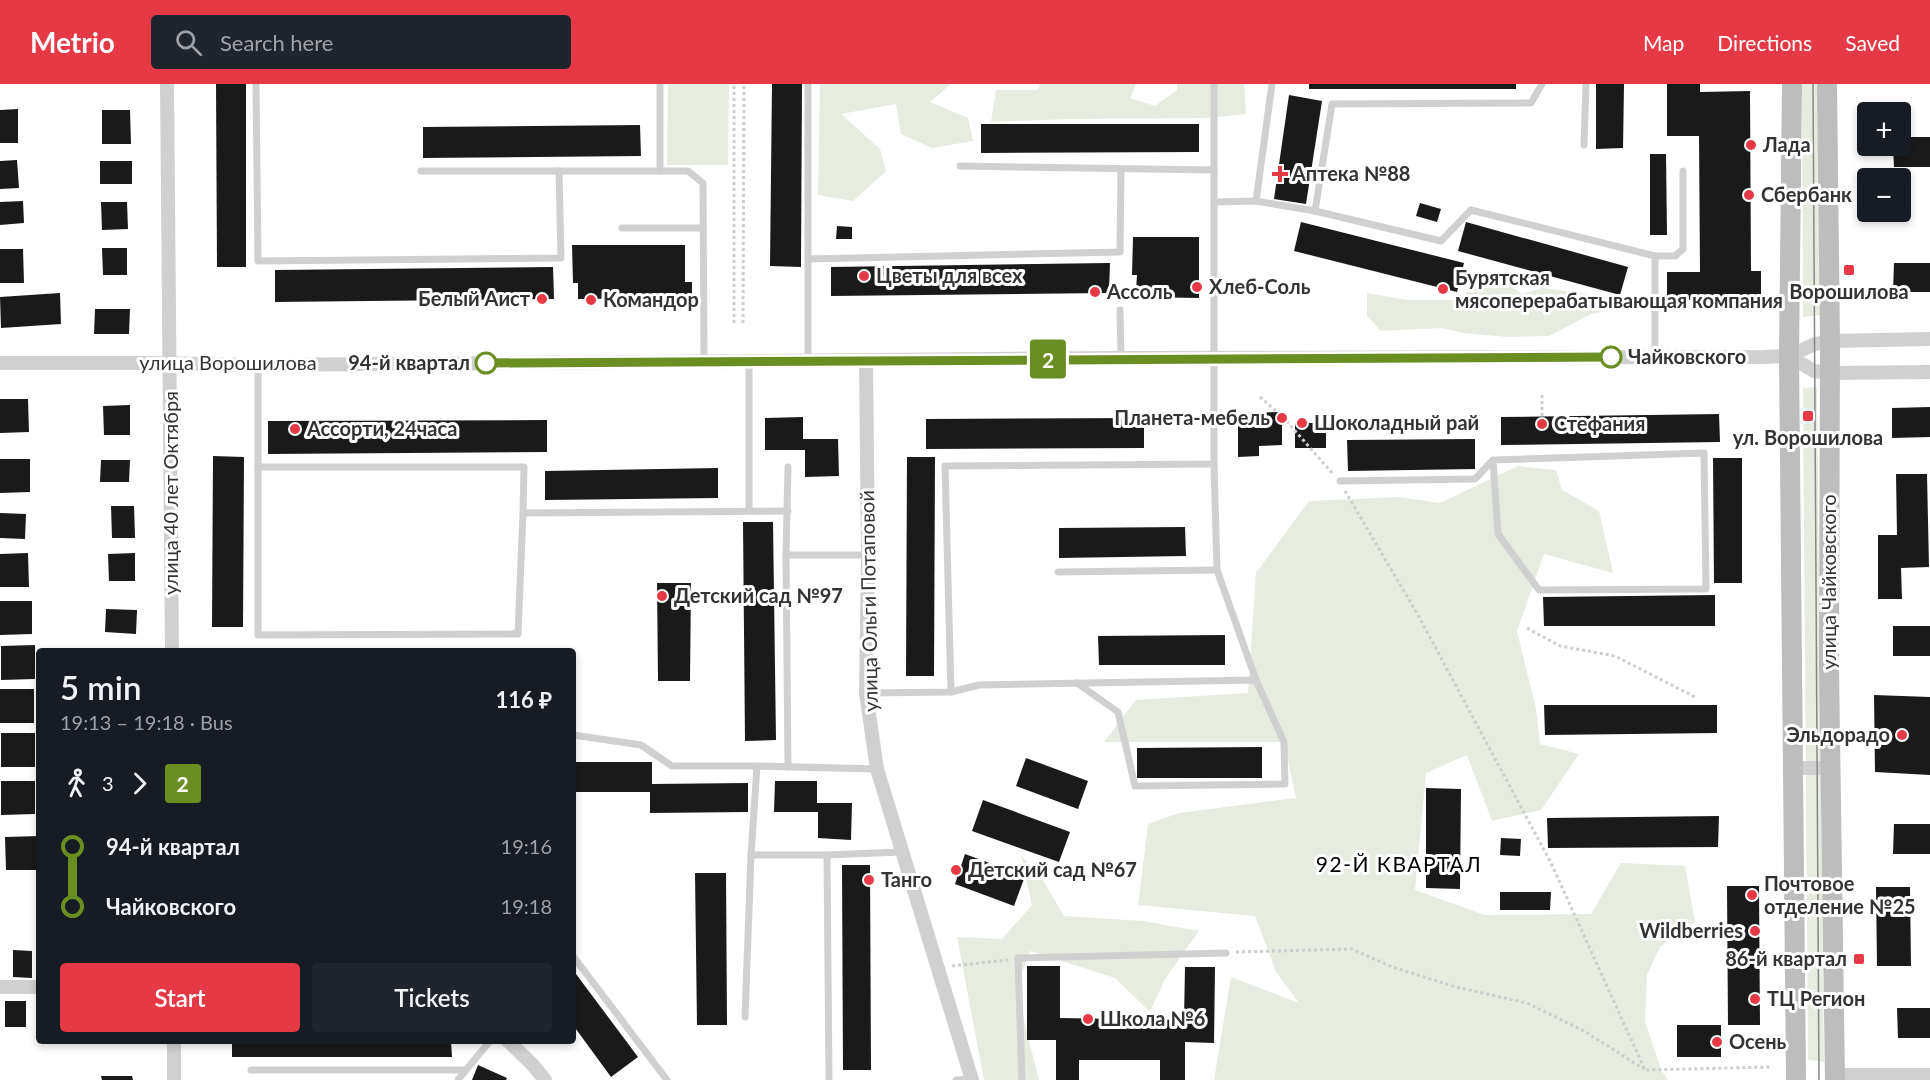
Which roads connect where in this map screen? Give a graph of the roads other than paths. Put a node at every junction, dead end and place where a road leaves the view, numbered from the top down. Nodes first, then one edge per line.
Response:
1 (167, 84) edge
2 (256, 84) edge
3 (660, 84) edge
4 (808, 84) edge
5 (1214, 84) edge
6 (1272, 84) edge
7 (1542, 84) edge
8 (1586, 84) edge
9 (1792, 84) edge
10 (1827, 84) edge
11 (1584, 145) dead end
12 (960, 166) dead end
13 (1121, 169) junction
14 (1214, 170) junction
15 (421, 171) dead end
16 (559, 171) junction
17 (660, 171) junction
18 (1683, 171) dead end
19 (1256, 201) junction
20 (1214, 202) junction
21 (1315, 211) junction
22 (622, 228) dead end
23 (703, 228) junction
24 (1655, 256) junction
25 (809, 259) junction
26 (1120, 310) dead end
27 (1930, 339) edge
28 (1830, 341) junction
29 (1789, 356) junction
30 (1655, 357) junction
31 (1121, 358) junction
32 (1214, 359) junction
33 (808, 360) junction
34 (866, 360) junction
35 (704, 361) junction
36 (749, 361) junction
37 (0, 363) edge
38 (170, 363) junction
39 (258, 365) junction
40 (1930, 372) edge
41 (1829, 373) junction
42 (1493, 460) junction
43 (1214, 464) junction
44 (258, 467) junction
45 (788, 467) dead end
46 (1340, 481) road end
47 (749, 511) junction
48 (788, 511) junction
49 (524, 513) junction
50 (786, 555) junction
51 (868, 555) junction
52 (1217, 570) junction
53 (1058, 572) dead end
54 (172, 648) edge
55 (1256, 680) junction
56 (1077, 683) junction
57 (951, 692) junction
58 (866, 693) junction
59 (576, 735) edge
60 (758, 766) junction
61 (788, 766) junction
62 (1792, 768) junction
63 (1831, 768) junction
64 (877, 770) junction
65 (901, 852) junction
66 (751, 855) junction
67 (827, 855) junction
68 (1226, 953) road end
69 (576, 960) edge
70 (0, 987) edge
71 (36, 987) edge
72 (745, 1017) dead end
73 (174, 1044) edge
74 (488, 1044) edge
75 (511, 1044) edge
76 (251, 1070) dead end
77 (466, 1070) junction
78 (1930, 1075) edge
79 (1835, 1078) edge
80 (174, 1080) edge
81 (458, 1080) edge
82 (545, 1080) edge
83 (667, 1080) edge
84 (829, 1080) edge
85 (956, 1080) edge
86 (972, 1080) edge
87 (1022, 1080) edge
88 (1796, 1080) edge

1 - 38 street, улица 40 лет Октября
2 - 16 lane
3 - 17 lane
4 - 25 lane
5 - 14 lane
6 - 19 lane
7 - 21 lane
8 - 11 lane
9 - 29 main road, улица Чайковского
10 - 28 main road, улица Чайковского
12 - 13 lane
13 - 14 lane
13 - 25 lane
14 - 20 lane
15 - 16 lane
16 - 17 lane
17 - 23 lane
18 - 24 lane
19 - 20 lane
19 - 21 lane
20 - 32 lane
21 - 24 lane
22 - 23 lane
23 - 35 lane
24 - 30 lane
25 - 33 lane
26 - 31 lane
27 - 28 street, улица Ворошилова
28 - 29 street, улица Ворошилова
28 - 41 main road, улица Чайковского
29 - 30 street, улица Ворошилова
29 - 41 street
29 - 62 main road, улица Чайковского
30 - 32 street, улица Ворошилова
31 - 32 street, улица Ворошилова
31 - 34 street, улица Ворошилова
32 - 43 lane
33 - 34 street, улица Ворошилова
33 - 36 street, улица Ворошилова
34 - 51 street, улица Ольги Потаповой
35 - 36 street, улица Ворошилова
35 - 39 street, улица Ворошилова
36 - 47 lane
37 - 38 street, улица Ворошилова
38 - 39 street, улица Ворошилова
38 - 54 street, улица 40 лет Октября
39 - 44 lane
40 - 41 street
41 - 63 main road, улица Чайковского
42 - 42 lane
42 - 46 lane
43 - 52 lane
43 - 57 lane
44 - 49 lane
44 - 49 lane
45 - 48 lane
47 - 48 lane
47 - 49 lane
48 - 50 lane
50 - 51 lane
50 - 61 lane
51 - 58 street, улица Ольги Потаповой
52 - 53 lane
52 - 55 lane
55 - 56 lane
55 - 56 lane
56 - 57 lane
57 - 58 lane
58 - 64 street, улица Ольги Потаповой
59 - 60 lane
60 - 61 lane
60 - 66 lane
61 - 64 lane
62 - 63 street
62 - 88 main road, улица Чайковского
63 - 79 main road, улица Чайковского
64 - 65 street, улица Ольги Потаповой
65 - 67 lane
65 - 86 street, улица Ольги Потаповой
66 - 67 lane
66 - 72 lane
67 - 84 lane
68 - 87 lane
69 - 83 lane
70 - 71 street
73 - 80 street
74 - 77 lane
75 - 82 street
76 - 77 lane
77 - 81 lane
78 - 79 street
85 - 86 lane

